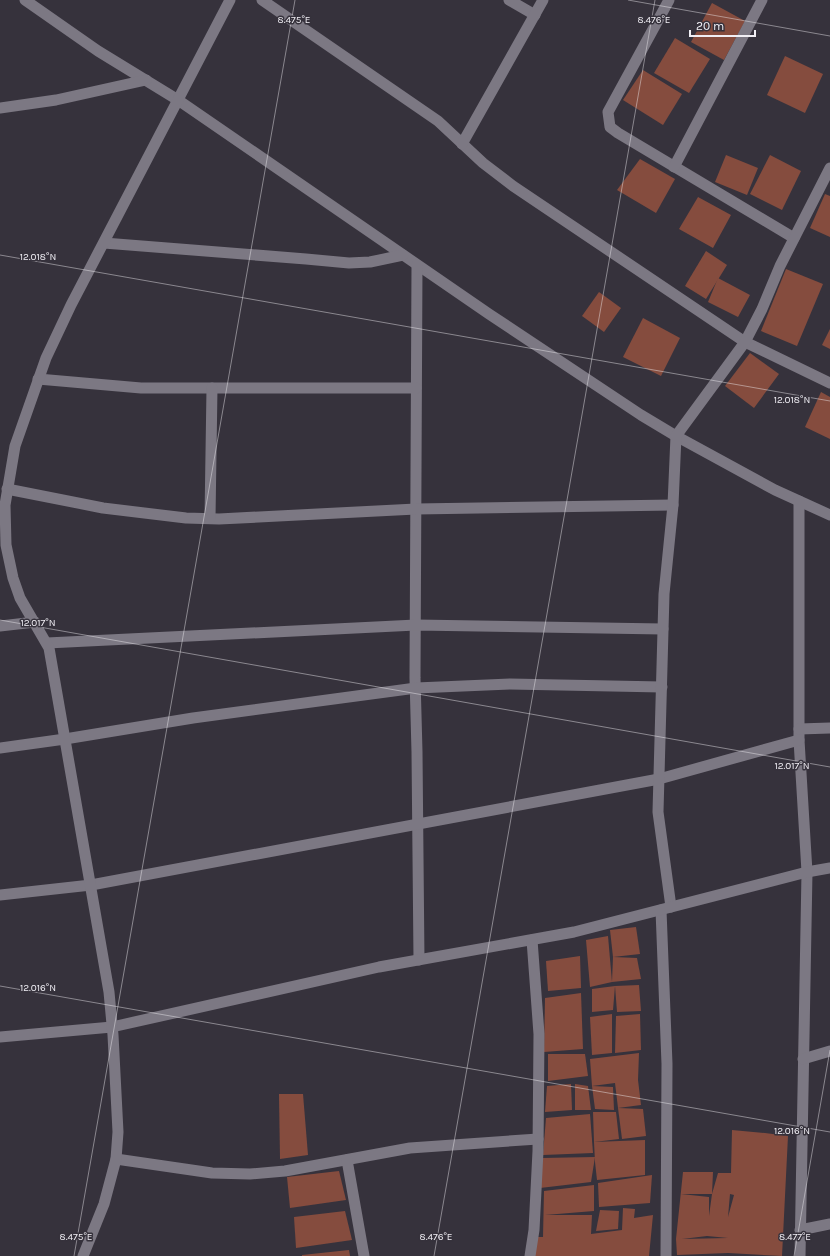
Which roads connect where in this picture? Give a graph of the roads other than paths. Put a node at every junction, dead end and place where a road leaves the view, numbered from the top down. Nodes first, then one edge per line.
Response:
1 (25, 0) edge
2 (230, 0) edge
3 (262, 0) edge
4 (509, 0) edge
5 (543, 0) edge
6 (669, 0) edge
7 (762, 0) edge
8 (534, 15) junction
9 (146, 80) junction
10 (178, 100) junction
11 (0, 108) edge
12 (462, 144) junction
13 (674, 167) junction
14 (830, 168) edge
15 (794, 238) junction
16 (104, 243) junction
17 (403, 255) junction
18 (417, 265) junction
19 (745, 342) junction
20 (38, 378) junction
21 (830, 383) edge
22 (212, 388) junction
23 (416, 388) junction
24 (676, 436) junction
25 (7, 489) junction
26 (799, 501) junction
27 (673, 506) junction
28 (416, 509) junction
29 (830, 515) edge
30 (210, 518) junction
31 (3, 527) edge
32 (35, 622) junction
33 (416, 625) junction
34 (0, 626) edge
35 (663, 629) junction
36 (47, 643) junction
37 (662, 687) junction
38 (416, 688) junction
39 (830, 728) edge
40 (799, 734) junction
41 (65, 739) junction
42 (0, 748) edge
43 (659, 779) junction
44 (418, 824) junction
45 (830, 868) edge
46 (807, 872) junction
47 (90, 885) junction
48 (0, 895) edge
49 (666, 908) junction
50 (532, 940) junction
51 (419, 960) junction
52 (112, 1026) junction
53 (0, 1037) edge
54 (830, 1050) edge
55 (803, 1059) junction
56 (538, 1139) junction
57 (116, 1159) junction
58 (347, 1160) junction
59 (830, 1224) edge
60 (800, 1230) junction
61 (83, 1256) edge
62 (364, 1256) edge
63 (530, 1256) edge
64 (666, 1256) edge
65 (800, 1256) edge

1 - 9 street
2 - 10 street
3 - 12 street
4 - 8 street
5 - 8 street
6 - 13 street
7 - 13 street
8 - 12 street
9 - 10 street
9 - 11 street
10 - 16 street
10 - 17 street
12 - 19 street
13 - 15 street
14 - 15 street
15 - 19 street
16 - 17 street
16 - 20 street
17 - 18 street
18 - 23 street
18 - 24 street
19 - 21 street
19 - 24 street
20 - 22 street
20 - 25 street
22 - 23 street
22 - 30 street
23 - 28 street
24 - 26 street
24 - 27 street
25 - 30 street
25 - 31 street
26 - 29 street
26 - 40 street
27 - 28 street
27 - 35 street
28 - 30 street
28 - 33 street
31 - 32 street
32 - 34 street
32 - 36 street
33 - 35 street
33 - 36 street
33 - 38 street
35 - 37 street
36 - 41 street
37 - 38 street
37 - 43 street
38 - 41 street
38 - 44 street
39 - 40 street
40 - 43 street
40 - 46 street
41 - 42 street
41 - 47 street
43 - 44 street
43 - 49 street
44 - 47 street
44 - 51 street
45 - 46 street
46 - 49 street
46 - 55 street
47 - 48 street
47 - 52 street
49 - 50 street
49 - 64 street
50 - 51 street
50 - 56 street
51 - 52 street
52 - 53 street
52 - 57 street
54 - 55 street
55 - 60 street
56 - 58 street
56 - 63 street
57 - 58 street
57 - 61 street
58 - 62 street
59 - 60 street
60 - 65 street

